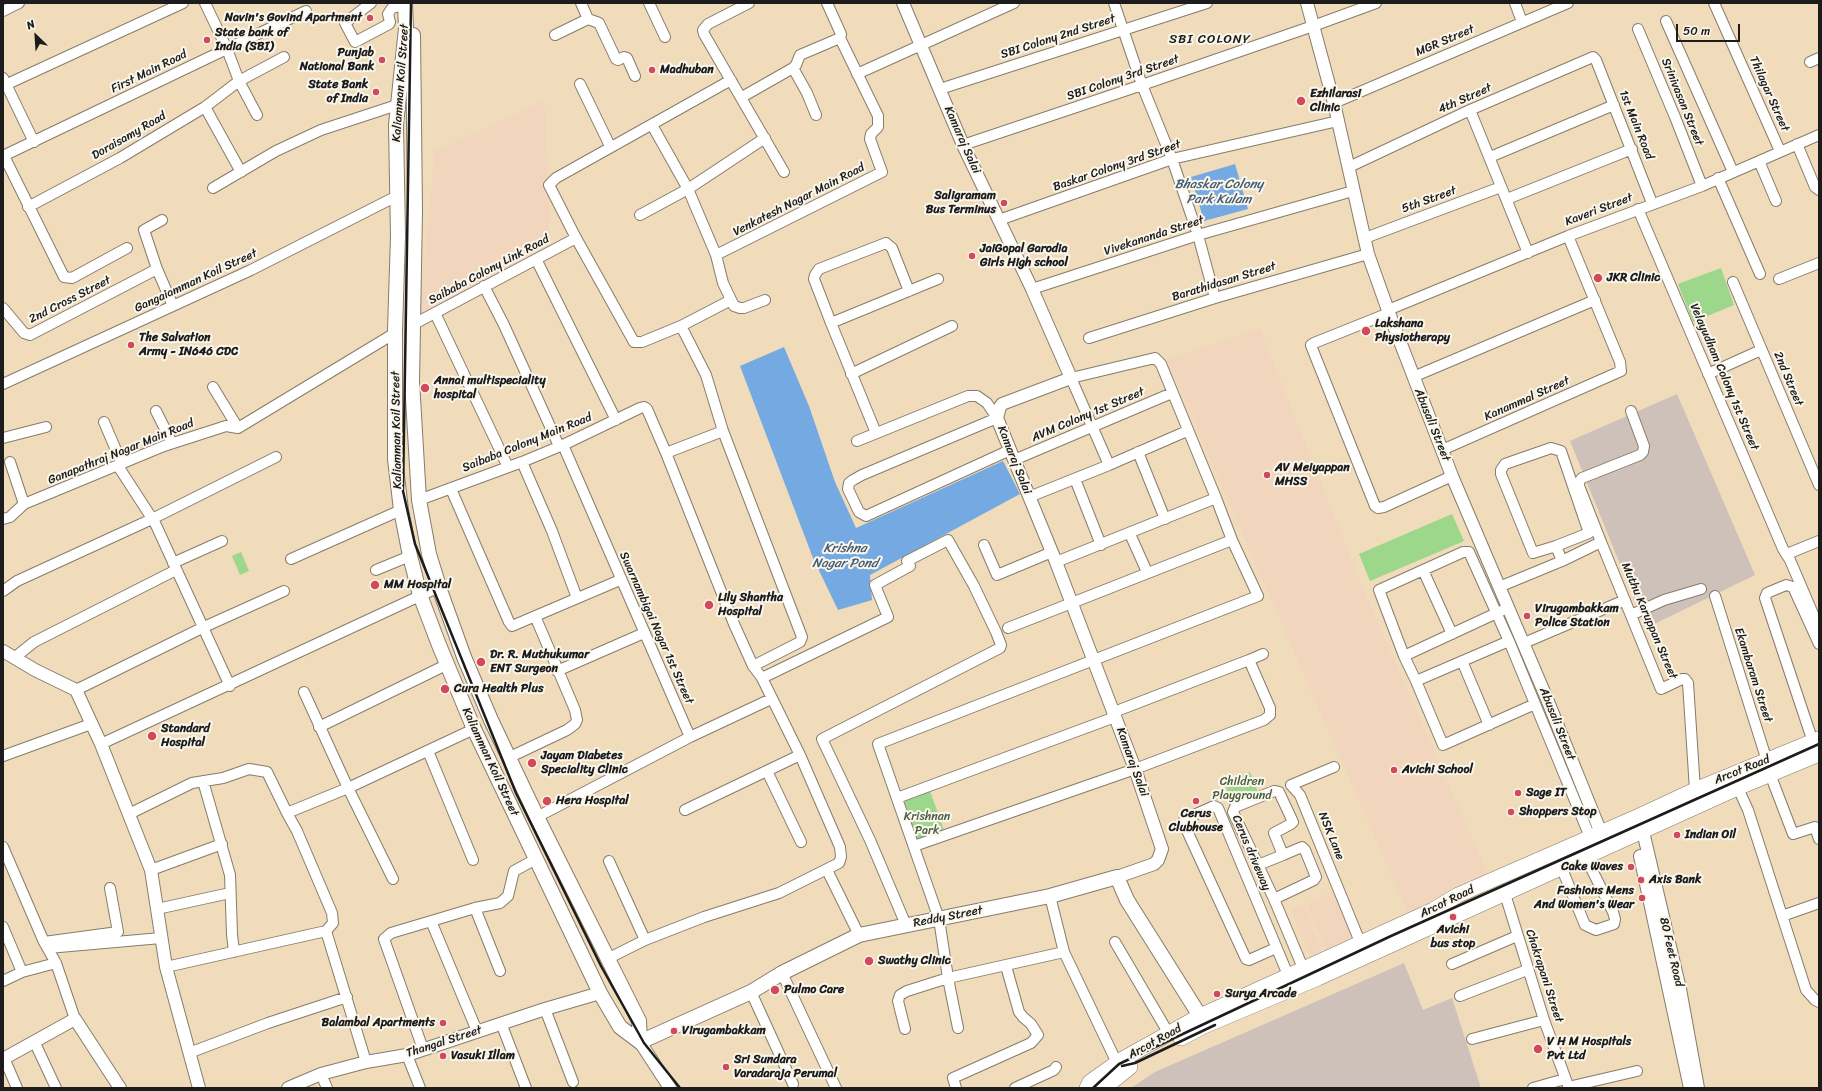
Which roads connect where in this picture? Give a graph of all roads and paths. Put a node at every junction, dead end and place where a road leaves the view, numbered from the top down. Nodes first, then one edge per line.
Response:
1 (19, 3) edge
2 (183, 3) edge
3 (205, 3) edge
4 (371, 3) edge
5 (581, 3) edge
6 (649, 3) edge
7 (749, 3) edge
8 (828, 3) edge
9 (1014, 3) edge
10 (1114, 3) edge
11 (1207, 3) edge
12 (1307, 3) edge
13 (1376, 3) edge
14 (1515, 3) edge
15 (1568, 3) edge
16 (1714, 3) edge
17 (408, 4) edge
18 (904, 4) edge
19 (1197, 5) edge
20 (3, 11) edge
21 (306, 11) dead end
22 (588, 19) junction
23 (1522, 22) junction
24 (1666, 22) dead end
25 (1314, 26) junction
26 (1123, 29) junction
27 (1638, 29) dead end
28 (555, 35) dead end
29 (665, 36) dead end
30 (840, 38) junction
31 (920, 46) junction
32 (227, 49) junction
33 (284, 57) dead end
34 (1593, 57) joint
35 (793, 68) junction
36 (858, 74) junction
37 (635, 76) dead end
38 (731, 80) junction
39 (239, 81) junction
40 (4, 83) edge
41 (580, 84) dead end
42 (1142, 85) junction
43 (940, 89) junction
44 (742, 97) junction
45 (1334, 103) junction
46 (397, 105) junction
47 (1614, 105) junction
48 (205, 107) junction
49 (1470, 110) junction
50 (258, 115) dead end
51 (816, 115) dead end
52 (1338, 121) junction
53 (652, 125) junction
54 (1819, 135) edge
55 (765, 138) junction
56 (34, 142) junction
57 (1797, 144) junction
58 (963, 145) junction
59 (610, 146) junction
60 (1632, 149) junction
61 (1780, 151) junction
62 (3, 156) edge
63 (1490, 157) junction
64 (1172, 159) junction
65 (1759, 161) junction
66 (1349, 167) junction
67 (241, 172) junction
68 (784, 172) dead end
69 (1733, 172) junction
70 (1718, 178) junction
71 (1702, 186) junction
72 (1501, 187) junction
73 (213, 188) dead end
74 (688, 189) junction
75 (1819, 190) edge
76 (1353, 191) junction
77 (397, 196) junction
78 (1507, 199) junction
79 (1776, 201) dead end
80 (1652, 203) junction
81 (28, 207) junction
82 (1638, 209) junction
83 (640, 215) dead end
84 (162, 220) dead end
85 (1000, 220) junction
86 (1198, 235) junction
87 (1568, 236) junction
88 (576, 238) junction
89 (1365, 238) junction
90 (127, 248) dead end
91 (1528, 253) junction
92 (1368, 254) junction
93 (716, 255) junction
94 (536, 259) junction
95 (1819, 263) edge
96 (157, 269) junction
97 (1760, 274) dead end
98 (938, 279) dead end
99 (1779, 279) dead end
100 (1733, 282) dead end
101 (484, 286) junction
102 (1032, 289) junction
103 (909, 291) junction
104 (1215, 298) junction
105 (731, 300) junction
106 (765, 300) dead end
107 (1596, 300) junction
108 (173, 306) junction
109 (3, 308) edge
110 (1388, 312) junction
111 (435, 313) junction
112 (831, 323) junction
113 (414, 324) junction
114 (681, 326) junction
115 (952, 326) dead end
116 (395, 333) junction
117 (1089, 338) dead end
118 (1761, 350) junction
119 (851, 374) junction
120 (1708, 374) junction
121 (1413, 377) junction
122 (1071, 378) junction
123 (3, 384) edge
124 (213, 387) dead end
125 (1172, 393) junction
126 (156, 411) dead end
127 (1630, 411) dead end
128 (616, 420) junction
129 (994, 420) junction
130 (104, 422) dead end
131 (46, 427) dead end
132 (238, 428) junction
133 (1093, 428) junction
134 (1187, 430) junction
135 (723, 431) junction
136 (876, 433) junction
137 (3, 438) edge
138 (857, 440) dead end
139 (172, 443) junction
140 (561, 445) junction
141 (1442, 450) junction
142 (1138, 452) junction
143 (666, 453) junction
144 (1009, 454) junction
145 (276, 457) dead end
146 (10, 462) dead end
147 (522, 462) junction
148 (120, 465) junction
149 (1108, 465) junction
150 (508, 468) junction
151 (1452, 476) junction
152 (1075, 479) junction
153 (1819, 485) edge
154 (451, 489) junction
155 (1029, 497) junction
156 (1216, 498) junction
157 (419, 500) junction
158 (24, 504) junction
159 (401, 510) junction
160 (152, 518) junction
161 (3, 519) edge
162 (1165, 519) junction
163 (1130, 534) junction
164 (1232, 540) junction
165 (222, 541) dead end
166 (1600, 542) junction
167 (1818, 544) edge
168 (984, 545) dead end
169 (1101, 545) junction
170 (1556, 546) junction
171 (410, 556) junction
172 (1054, 557) junction
173 (1788, 557) junction
174 (291, 559) dead end
175 (1562, 561) junction
176 (175, 567) junction
177 (376, 570) dead end
178 (1423, 570) junction
179 (1147, 572) junction
180 (620, 580) junction
181 (439, 587) junction
182 (1499, 587) junction
183 (1701, 589) dead end
184 (3, 591) edge
185 (284, 591) dead end
186 (420, 595) junction
187 (1715, 596) dead end
188 (577, 598) junction
189 (1625, 600) junction
190 (1072, 602) junction
191 (1508, 608) junction
192 (1497, 614) junction
193 (1631, 615) junction
194 (535, 616) junction
195 (204, 627) junction
196 (1008, 628) dead end
197 (1819, 628) edge
198 (644, 633) junction
199 (1452, 634) junction
200 (1509, 641) junction
201 (1524, 643) junction
202 (1819, 644) edge
203 (3, 650) edge
204 (1263, 654) dead end
205 (1404, 656) junction
206 (14, 658) junction
207 (1094, 660) junction
208 (1249, 660) junction
209 (1462, 661) junction
210 (446, 665) junction
211 (753, 666) junction
212 (557, 671) junction
213 (762, 678) junction
214 (1416, 681) junction
215 (230, 686) junction
216 (76, 690) junction
217 (304, 692) dead end
218 (772, 699) junction
219 (1535, 704) junction
220 (1114, 714) junction
221 (91, 724) junction
222 (1489, 725) junction
223 (319, 727) junction
224 (474, 729) junction
225 (690, 737) junction
226 (100, 744) junction
227 (1817, 745) edge
228 (428, 751) junction
229 (800, 755) junction
230 (3, 756) edge
231 (510, 757) junction
232 (1334, 767) dead end
233 (1768, 767) junction
234 (1135, 769) junction
235 (767, 771) junction
236 (203, 781) junction
237 (348, 788) junction
238 (1738, 788) junction
239 (1695, 790) junction
240 (898, 798) junction
241 (685, 810) dead end
242 (287, 813) junction
243 (129, 814) junction
244 (537, 816) junction
245 (1634, 819) junction
246 (1817, 826) edge
247 (1639, 834) junction
248 (1595, 835) junction
249 (1819, 839) edge
250 (801, 842) dead end
251 (222, 844) junction
252 (914, 846) junction
253 (3, 847) edge
254 (1283, 855) junction
255 (536, 859) junction
256 (473, 860) dead end
257 (609, 861) dead end
258 (1588, 861) junction
259 (1258, 865) junction
260 (151, 870) junction
261 (828, 870) junction
262 (1563, 872) junction
263 (1117, 877) junction
264 (393, 879) dead end
265 (110, 888) dead end
266 (230, 893) junction
267 (1505, 894) junction
268 (1050, 896) junction
269 (1274, 899) junction
270 (1819, 903) edge
271 (475, 908) junction
272 (158, 909) junction
273 (1782, 916) junction
274 (939, 919) junction
275 (431, 922) junction
276 (906, 925) junction
277 (3, 927) edge
278 (326, 930) junction
279 (859, 935) junction
280 (1517, 936) junction
281 (161, 938) junction
282 (645, 940) junction
283 (1115, 942) dead end
284 (1360, 942) junction
285 (46, 945) junction
286 (1276, 948) junction
287 (234, 952) junction
288 (1064, 952) junction
289 (609, 958) junction
290 (56, 963) junction
291 (1452, 964) dead end
292 (1006, 966) junction
293 (166, 967) junction
294 (1303, 968) junction
295 (1527, 970) junction
296 (500, 971) dead end
297 (22, 972) junction
298 (782, 973) junction
299 (1288, 975) junction
300 (948, 978) junction
301 (3, 981) edge
302 (751, 992) junction
303 (600, 993) junction
304 (1460, 996) dead end
305 (347, 997) junction
306 (1819, 1002) edge
307 (545, 1009) junction
308 (1200, 1016) junction
309 (75, 1019) junction
310 (1544, 1020) junction
311 (501, 1023) junction
312 (958, 1028) dead end
313 (905, 1029) dead end
314 (477, 1032) junction
315 (1169, 1034) junction
316 (1472, 1039) dead end
317 (34, 1041) junction
318 (640, 1042) junction
319 (423, 1049) junction
320 (189, 1052) junction
321 (407, 1055) junction
322 (4, 1058) edge
323 (366, 1062) junction
324 (1117, 1063) junction
325 (1056, 1067) dead end
326 (1637, 1071) dead end
327 (321, 1074) junction
328 (573, 1082) dead end
329 (793, 1084) dead end
330 (1567, 1085) edge
331 (1094, 1087) edge
332 (17, 1088) edge
333 (56, 1088) edge
334 (120, 1088) edge
335 (199, 1088) edge
336 (288, 1088) edge
337 (326, 1088) edge
338 (420, 1088) edge
339 (526, 1088) edge
340 (670, 1088) edge
341 (836, 1088) edge
342 (956, 1088) edge
343 (1015, 1088) edge
344 (1533, 1088) edge
345 (1690, 1088) edge
346 (1698, 1088) edge

1 - 20 street
2 - 40 street
3 - 32 street
4 - 17 street
5 - 22 street
6 - 29 street
7 - 38 street
8 - 30 street, Venkatesh Nagar Main Road
9 - 31 street
10 - 26 street
11 - 19 street, SBI Colony 2nd Street
12 - 25 street, Abusali Street
13 - 25 street, SBI Colony 3rd Street
14 - 23 street
15 - 23 street, MGR Street
16 - 61 street, Thilagar Street
17 - 46 main road, Kaliamman Koil Street
17 - 113 main road, Kaliamman Koil Street
18 - 31 street, Kamaraj Salai
19 - 26 street, SBI Colony 2nd Street
21 - 32 street, First Main Road
22 - 28 street
22 - 37 street
23 - 45 street, MGR Street
24 - 69 street
25 - 42 street, SBI Colony 3rd Street
25 - 45 street, Abusali Street
26 - 42 street
26 - 43 street, SBI Colony 2nd Street
27 - 71 street, Srinivasan Street
30 - 35 street
30 - 36 street, Venkatesh Nagar Main Road
31 - 36 street
31 - 43 street, Kamaraj Salai
32 - 39 street
32 - 56 street, First Main Road
33 - 39 street, Doraisamy Road
34 - 47 street, 1st Main Road
34 - 49 street, 4th Street
35 - 44 street
35 - 51 street
36 - 93 street, Venkatesh Nagar Main Road
38 - 44 street
38 - 53 street
39 - 48 street, Doraisamy Road
39 - 50 street
40 - 56 street
41 - 59 street
42 - 58 street, SBI Colony 3rd Street
42 - 64 street
43 - 58 street, Kamaraj Salai
44 - 55 street
45 - 52 street, Abusali Street
46 - 67 street
46 - 77 main road, Kaliamman Koil Street
47 - 60 street, 1st Main Road
47 - 63 street
48 - 67 street
48 - 81 street, Doraisamy Road
49 - 63 street
49 - 66 street, 4th Street
52 - 64 street, Baskar Colony 3rd Street
52 - 66 street, Abusali Street
53 - 59 street
53 - 74 street
54 - 57 street, Kaveri Street
55 - 68 street
55 - 74 street
56 - 62 street, First Main Road
57 - 61 street, Kaveri Street
57 - 75 street
58 - 85 street, Kamaraj Salai
59 - 88 street
60 - 78 street
60 - 80 street, 1st Main Road
61 - 65 street, Kaveri Street
62 - 81 street
63 - 72 street
64 - 85 street, Baskar Colony 3rd Street
64 - 86 street
65 - 69 street, Kaveri Street
65 - 79 street
66 - 76 street, Abusali Street
67 - 73 street
69 - 70 street, Kaveri Street
70 - 71 street, Kaveri Street
70 - 97 street
71 - 80 street, Kaveri Street
72 - 78 street
72 - 89 street, 5th Street
74 - 83 street
74 - 93 street
76 - 86 street, Vivekananda Street
76 - 89 street, Abusali Street
77 - 108 street, Gangaiamman Koil Street
77 - 116 main road, Kaliamman Koil Street
78 - 91 street
80 - 82 street, Kaveri Street
81 - 90 street
82 - 87 street, Kaveri Street
82 - 120 street, Velayudham Colony 1st Street
84 - 96 street
85 - 102 street, Kamaraj Salai
86 - 102 street, Vivekananda Street
86 - 104 street
87 - 91 street, Kaveri Street
87 - 107 street
88 - 94 street, Saibaba Colony Link Road
88 - 114 street
89 - 92 street, Abusali Street
91 - 110 street, Kaveri Street
92 - 104 street, Barathidasan Street
92 - 110 street, Abusali Street
93 - 105 street
94 - 101 street, Saibaba Colony Link Road
94 - 128 street
95 - 99 street
96 - 108 street
96 - 109 street, 2nd Cross Street
98 - 103 street
100 - 118 street, 2nd Street
101 - 111 street, Saibaba Colony Link Road
101 - 140 street
102 - 122 street, Kamaraj Salai
103 - 112 street
103 - 112 street
104 - 117 street, Barathidasan Street
105 - 106 street
105 - 114 street
107 - 121 street
107 - 141 street, Kanammal Street
108 - 123 street, Gangaiamman Koil Street
110 - 121 street, Abusali Street
110 - 151 street, Kaveri Street
111 - 113 street, Saibaba Colony Link Road
111 - 150 street
112 - 119 street
113 - 157 main road, Kaliamman Koil Street
114 - 135 street
115 - 119 street
116 - 132 street
116 - 159 main road, Kaliamman Koil Street
118 - 120 street
118 - 153 street, 2nd Street
119 - 136 street
120 - 173 street, Velayudham Colony 1st Street
121 - 141 street, Abusali Street
122 - 125 street
122 - 129 street, Kamaraj Salai
122 - 133 street
124 - 132 street
125 - 133 street, AVM Colony 1st Street
125 - 134 street
126 - 139 street
127 - 166 street, Muthu Karuppan Street
128 - 140 street, Saibaba Colony Main Road
128 - 143 street, Saibaba Colony Main Road
129 - 136 street
129 - 144 street, Kamaraj Salai
129 - 144 street, AVM Colony 1st Street
130 - 148 street
131 - 137 street
132 - 139 street, Ganapathraj Nagar Main Road
133 - 144 street, AVM Colony 1st Street
133 - 149 street
134 - 142 street
134 - 156 street
135 - 143 street
135 - 211 street
136 - 138 street
139 - 148 street, Ganapathraj Nagar Main Road
140 - 147 street, Saibaba Colony Main Road
140 - 180 street, Swarnambigai Nagar 1st Street
141 - 151 street, Abusali Street
142 - 149 street
142 - 162 street
143 - 211 street
144 - 155 street, Kamaraj Salai
145 - 160 street
146 - 158 street
147 - 150 street, Saibaba Colony Main Road
147 - 188 street
148 - 158 street, Ganapathraj Nagar Main Road
148 - 160 street
149 - 152 street
150 - 154 street, Saibaba Colony Main Road
151 - 182 street, Abusali Street
152 - 155 street
152 - 169 street
154 - 157 street, Saibaba Colony Main Road
154 - 194 street
155 - 172 street, Kamaraj Salai
156 - 162 street
156 - 164 street
157 - 181 main road, Kaliamman Koil Street
158 - 161 street, Ganapathraj Nagar Main Road
159 - 171 main road, Kaliamman Koil Street
159 - 174 street
160 - 176 street
160 - 184 street
162 - 163 street
163 - 169 street
163 - 179 street
164 - 179 street
164 - 207 street
165 - 176 street
166 - 175 street
166 - 189 street, Muthu Karuppan Street
167 - 173 street
168 - 172 street
169 - 172 street
170 - 170 street
170 - 175 street
171 - 177 street
171 - 186 main road, Kaliamman Koil Street
172 - 190 street, Kamaraj Salai
173 - 197 street, Velayudham Colony 1st Street
175 - 182 street
176 - 195 street
176 - 206 street
178 - 192 street
178 - 199 street
178 - 205 street
179 - 190 street
180 - 188 street
180 - 198 street, Swarnambigai Nagar 1st Street
181 - 186 street
181 - 231 main road, Kaliamman Koil Street
182 - 191 street, Abusali Street
183 - 193 street
185 - 195 street
186 - 210 main road, Kaliamman Koil Street
186 - 215 street
187 - 233 street, Ekambaram Street
188 - 194 street
189 - 193 street, Muthu Karuppan Street
189 - 201 street
190 - 196 street
190 - 207 street, Kamaraj Salai
191 - 192 street
191 - 201 street, Abusali Street
192 - 199 street
192 - 200 street
193 - 239 street, Muthu Karuppan Street
194 - 212 street
195 - 215 street
195 - 216 street
198 - 212 street
198 - 225 street, Swarnambigai Nagar 1st Street
199 - 205 street
200 - 209 street
200 - 219 street
201 - 248 street, Abusali Street
202 - 227 street
203 - 206 street
204 - 208 street
205 - 214 street
206 - 216 street
207 - 220 street, Kamaraj Salai
207 - 240 street
208 - 220 street
208 - 234 street
209 - 214 street
209 - 222 street
210 - 223 street
210 - 224 main road, Kaliamman Koil Street
211 - 213 street
212 - 231 street
213 - 218 street
213 - 276 street
214 - 222 street
215 - 226 street
216 - 221 street
217 - 223 street
218 - 225 street
218 - 229 street
219 - 222 street
219 - 248 street
220 - 234 street, Kamaraj Salai
220 - 240 street
221 - 226 street
221 - 230 street
223 - 237 street
224 - 228 street
224 - 255 main road, Kaliamman Koil Street
225 - 244 street
226 - 243 street
227 - 233 main road, Arcot Road
228 - 237 street
228 - 256 street
229 - 235 street
229 - 261 street
231 - 244 main road, Kaliamman Koil Street
232 - 284 street, NSK Lane
233 - 238 main road, Arcot Road
233 - 239 main road, Arcot Road
233 - 246 street, Ekambaram Street
234 - 252 street
234 - 263 street, Kamaraj Salai
235 - 241 street
235 - 250 street
236 - 242 street
236 - 243 street
236 - 251 street
237 - 242 street
237 - 264 street
238 - 247 main road, Arcot Road
238 - 273 street
239 - 245 main road, Arcot Road
240 - 252 street
242 - 278 street
243 - 260 street
244 - 289 main road, Kaliamman Koil Street
245 - 247 street, 80 Feet Road
245 - 248 main road, Arcot Road
246 - 249 street
247 - 258 main road, Arcot Road
247 - 345 street, 80 Feet Road
247 - 346 street, 80 Feet Road
248 - 284 main road, Arcot Road
251 - 260 street
251 - 266 street
252 - 274 street
253 - 285 street
254 - 259 street
254 - 259 street
254 - 269 street
255 - 271 street
255 - 303 main road, Kaliamman Koil Street
257 - 282 street
258 - 262 main road, Arcot Road
258 - 262 street
259 - 269 street
260 - 272 street
261 - 279 street
261 - 282 street
262 - 267 main road, Arcot Road
263 - 268 main road, Reddy Street
263 - 308 main road
265 - 285 street
266 - 272 street
266 - 287 street
267 - 280 street, Chakrapani Street
267 - 331 main road, Arcot Road
268 - 274 main road, Reddy Street
268 - 288 street
269 - 294 street
270 - 273 street
271 - 275 street
271 - 296 street
272 - 281 street
273 - 306 street
274 - 276 main road, Reddy Street
274 - 300 street
275 - 314 street
275 - 319 street
276 - 279 main road, Reddy Street
277 - 297 street
278 - 287 street
278 - 305 street
279 - 298 main road, Reddy Street
280 - 291 street
280 - 295 street, Chakrapani Street
281 - 285 street
281 - 293 street
282 - 289 street
283 - 315 street
284 - 294 main road, Arcot Road
285 - 290 street
286 - 286 street, Cerus driveway
286 - 299 street, Cerus driveway
287 - 293 street
288 - 292 street
288 - 324 street
289 - 318 main road, Kaliamman Koil Street
290 - 297 street
290 - 309 street
292 - 300 street
292 - 342 street
293 - 320 street
294 - 299 main road, Arcot Road
295 - 304 street
295 - 310 street, Chakrapani Street
297 - 301 street
298 - 302 main road, Reddy Street
298 - 341 street
299 - 308 main road, Arcot Road
300 - 312 street
300 - 313 street
302 - 318 main road, Reddy Street
302 - 329 street
303 - 307 street, Thangal Street
303 - 318 main road, Kaliamman Koil Street
305 - 320 street
305 - 323 street
307 - 311 street, Thangal Street
307 - 328 street
308 - 315 main road, Arcot Road
309 - 317 street
309 - 334 street
310 - 316 street
310 - 330 street, Chakrapani Street
311 - 314 street, Thangal Street
311 - 339 street
314 - 319 street, Thangal Street
315 - 324 main road, Arcot Road
317 - 322 street
317 - 333 street
318 - 340 street, Kaliamman Koil Street
319 - 321 street, Thangal Street
320 - 335 street
321 - 323 street, Thangal Street
321 - 338 street
322 - 332 street
323 - 327 street, Thangal Street
324 - 331 main road, Arcot Road
325 - 343 street
326 - 330 street
327 - 336 street, Thangal Street
327 - 337 street
330 - 344 street

